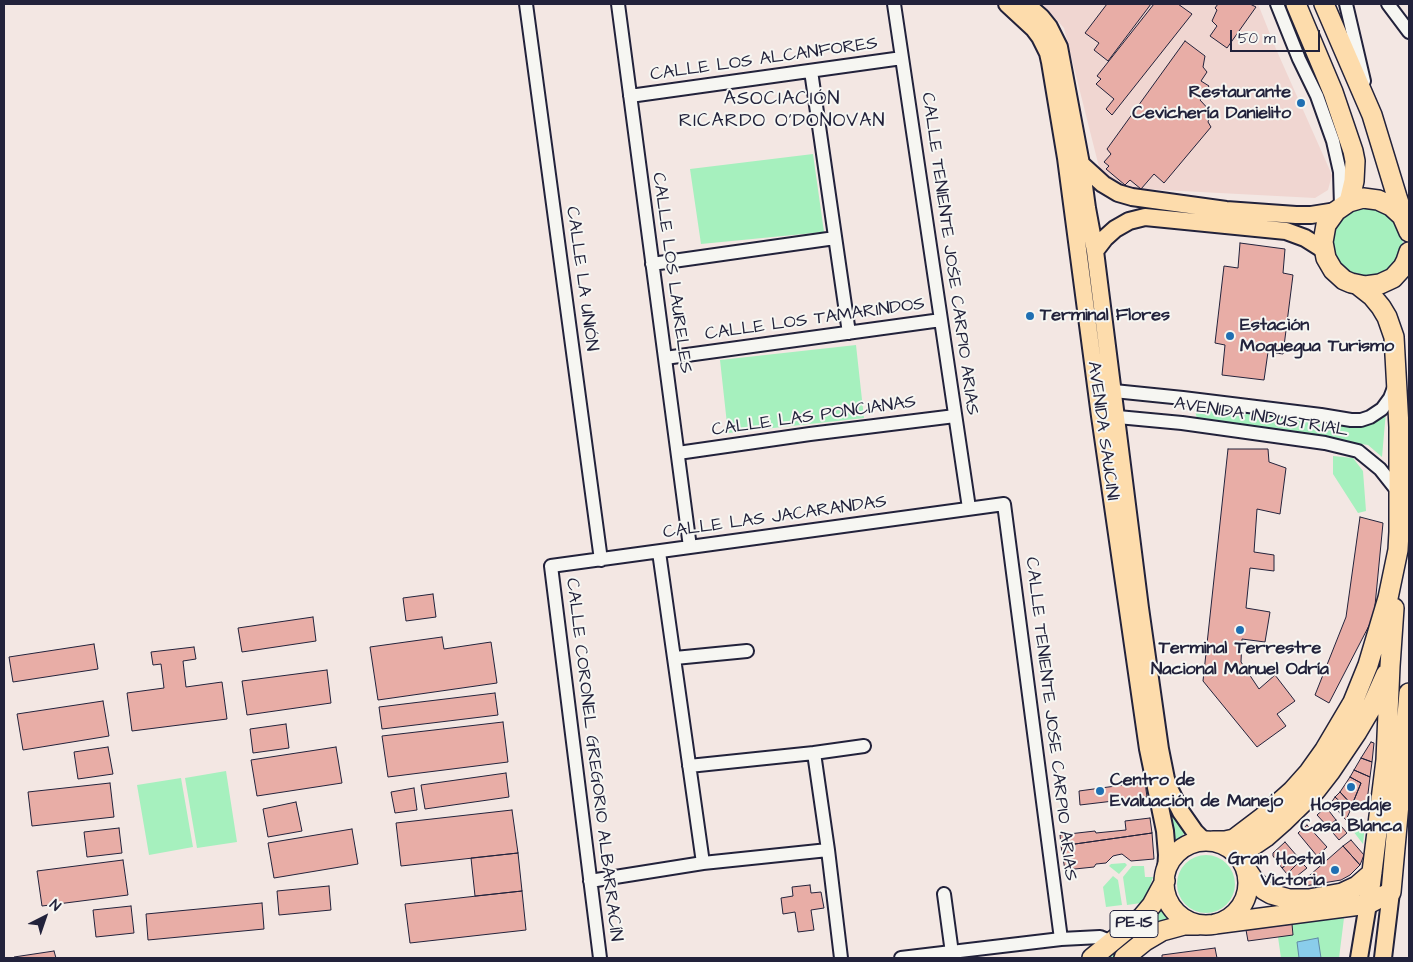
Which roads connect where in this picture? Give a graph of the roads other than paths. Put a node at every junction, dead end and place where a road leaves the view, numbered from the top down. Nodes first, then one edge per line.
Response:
1 (526, 4) edge
2 (618, 4) edge
3 (894, 4) edge
4 (1007, 4) edge
5 (1026, 4) edge
6 (1276, 4) edge
7 (1296, 4) edge
8 (1324, 4) edge
9 (1346, 4) edge
10 (1388, 4) edge
11 (1409, 32) edge
12 (902, 58) junction
13 (811, 71) junction
14 (630, 96) junction
15 (1372, 115) junction
16 (1074, 165) junction
17 (1342, 206) junction
18 (1409, 231) edge
19 (835, 238) junction
20 (1324, 250) junction
21 (1095, 251) junction
22 (1409, 252) edge
23 (652, 264) junction
24 (1358, 285) junction
25 (941, 320) junction
26 (849, 332) junction
27 (665, 358) junction
28 (1396, 383) junction
29 (1114, 391) junction
30 (1097, 392) junction
31 (955, 416) junction
32 (1100, 416) junction
33 (1117, 417) junction
34 (678, 453) junction
35 (1400, 493) junction
36 (1004, 504) joint
37 (968, 508) junction
38 (690, 547) junction
39 (1398, 550) junction
40 (659, 552) junction
41 (601, 560) junction
42 (551, 566) joint
43 (1130, 580) junction
44 (1134, 608) junction
45 (747, 651) dead end
46 (675, 658) junction
47 (1390, 666) junction
48 (1409, 693) edge
49 (864, 746) dead end
50 (814, 753) junction
51 (689, 766) junction
52 (1209, 841) junction
53 (828, 850) junction
54 (1242, 861) junction
55 (703, 863) junction
56 (1372, 873) junction
57 (1165, 877) junction
58 (590, 880) junction
59 (1391, 892) junction
60 (944, 894) dead end
61 (1368, 904) junction
62 (1209, 924) junction
63 (1061, 940) junction
64 (1112, 942) junction
65 (952, 952) junction
66 (600, 958) edge
67 (841, 958) edge
68 (901, 958) edge
69 (1092, 958) edge
70 (1124, 958) edge
71 (1360, 958) edge
72 (1383, 958) edge

1 - 41 street, CALLE LA UNIÓN
2 - 14 street, CALLE LOS LAURELES
3 - 12 street, CALLE TENIENTE JOŚE CARPIO ARIAS
4 - 16 main road, AVENIDA SAUCINI / PE-1S
5 - 16 main road, AVENIDA SAUCINI / PE-1S
6 - 17 street
7 - 17 highway
8 - 15 highway
9 - 15 street
10 - 11 street
12 - 13 street, CALLE LOS ALCANFORES
12 - 25 street, CALLE TENIENTE JOŚE CARPIO ARIAS
13 - 14 street, CALLE LOS ALCANFORES
13 - 19 street
14 - 23 street, CALLE LOS LAURELES
15 - 18 highway
16 - 17 main road
16 - 21 main road, AVENIDA SAUCINI / PE-1S
16 - 30 main road, AVENIDA SAUCINI / PE-1S
17 - 18 highway
17 - 20 highway
19 - 23 street
19 - 26 street
20 - 21 main road
20 - 24 highway
21 - 29 main road, AVENIDA SAUCINI / PE-1S
22 - 24 highway
23 - 27 street, CALLE LOS LAURELES
24 - 28 highway
25 - 26 street, CALLE LOS TAMARINDOS
25 - 31 street, CALLE TENIENTE JOŚE CARPIO ARIAS
26 - 27 street, CALLE LOS TAMARINDOS
27 - 34 street, CALLE LOS LAURELES
28 - 29 street, AVENIDA INDUSTRIAL
28 - 35 highway
29 - 30 street, AVENIDA INDUSTRIAL
29 - 33 main road, AVENIDA SAUCINI / PE-1S
30 - 32 main road, AVENIDA SAUCINI / PE-1S
31 - 34 street, CALLE LAS PONCIANAS
31 - 37 street, CALLE TENIENTE JOŚE CARPIO ARIAS
32 - 33 street, AVENIDA INDUSTRIAL
32 - 43 main road, AVENIDA SAUCINI / PE-1S
33 - 35 street, AVENIDA INDUSTRIAL
33 - 43 main road, AVENIDA SAUCINI / PE-1S
34 - 38 street, CALLE LOS LAURELES
35 - 39 highway
36 - 37 street, CALLE LAS JACARANDAS
36 - 63 street, CALLE TENIENTE JOŚE CARPIO ARIAS
37 - 38 street, CALLE LAS JACARANDAS
38 - 40 street, CALLE LAS JACARANDAS
39 - 47 highway
39 - 52 highway
40 - 41 street, CALLE LAS JACARANDAS
40 - 46 street
41 - 42 street, CALLE LAS JACARANDAS
42 - 58 street, CALLE CORONEL GREGORIO ALBARRACÍN
43 - 44 main road, AVENIDA SAUCINI / PE-1S
44 - 52 main road, AVENIDA SAUCINI / PE-1S
44 - 57 main road, AVENIDA SAUCINI / PE-1S
45 - 46 street
46 - 51 street
47 - 54 highway
47 - 56 highway
48 - 59 highway
49 - 50 street
50 - 51 street
50 - 53 street
51 - 55 street
52 - 54 highway, PE-1S
52 - 57 highway, PE-1S
53 - 55 street
53 - 67 street
54 - 56 highway
54 - 62 highway, PE-1S
55 - 58 street
56 - 61 highway
57 - 62 highway, PE-1S
57 - 64 highway, PE-1S
58 - 66 street, CALLE CORONEL GREGORIO ALBARRACÍN
59 - 61 highway
59 - 72 main road
60 - 65 street
61 - 62 highway
61 - 71 main road
62 - 70 highway, PE-1S
63 - 64 street
63 - 65 street
64 - 69 highway, PE-1S
65 - 68 street

